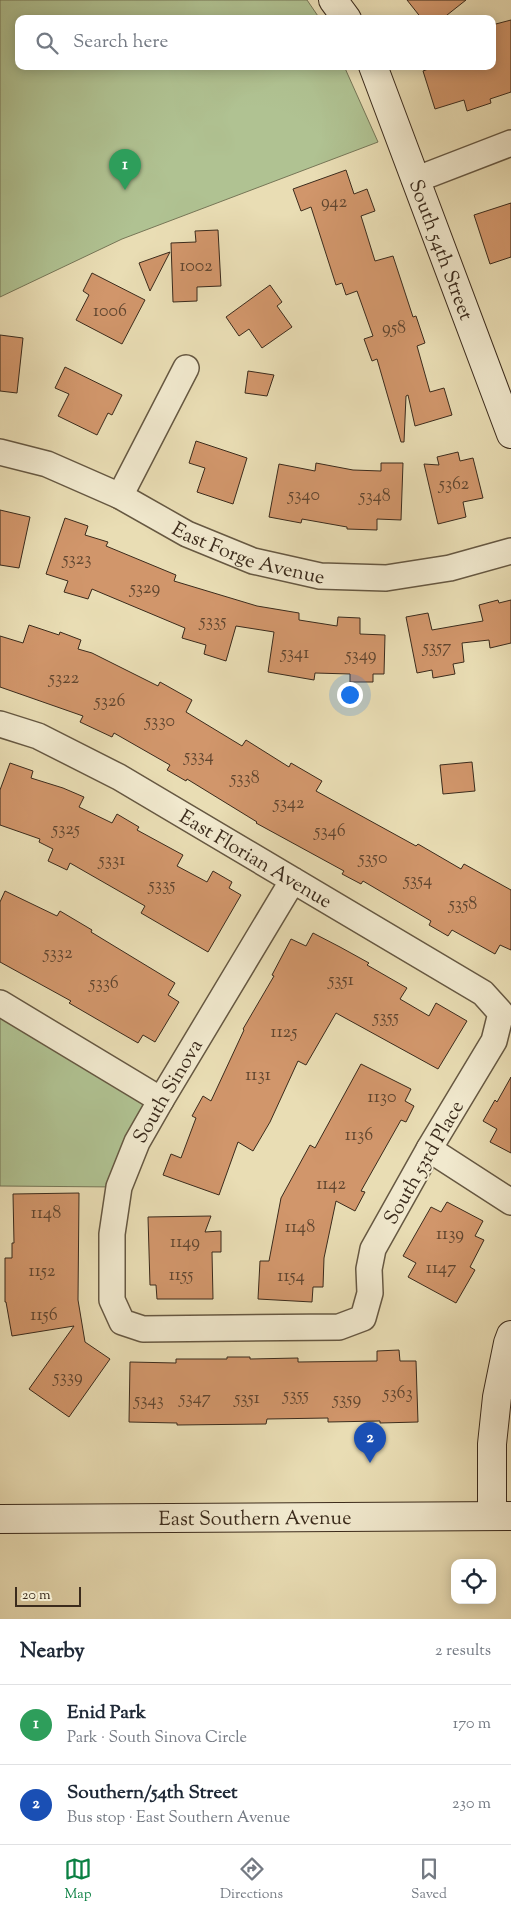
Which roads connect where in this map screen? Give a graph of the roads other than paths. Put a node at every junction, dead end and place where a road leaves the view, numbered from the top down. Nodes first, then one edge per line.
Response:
1 (333, 0) edge
2 (344, 15) edge
3 (374, 70) edge
4 (511, 143) edge
5 (415, 180) junction
6 (186, 368) dead end
7 (509, 421) edge
8 (0, 452) edge
9 (120, 496) junction
10 (511, 551) edge
11 (0, 724) edge
12 (293, 880) junction
13 (0, 1003) edge
14 (501, 1012) joint
15 (161, 1100) junction
16 (429, 1149) junction
17 (511, 1202) edge
18 (363, 1318) joint
19 (511, 1335) edge
20 (501, 1516) edge
21 (0, 1519) edge

1 - 2 street
3 - 5 street, South 54th Street
4 - 5 street
5 - 7 street, South 54th Street
6 - 9 street
8 - 9 street, East Forge Avenue
9 - 10 street, East Forge Avenue
11 - 12 street, East Florian Avenue
12 - 14 street, East Florian Avenue
12 - 15 street, South Sinova
13 - 15 street
14 - 16 street, South 53rd Place
15 - 18 street, South Sinova
16 - 17 street
16 - 18 street, South 53rd Place
19 - 20 street
20 - 21 street, East Southern Avenue

